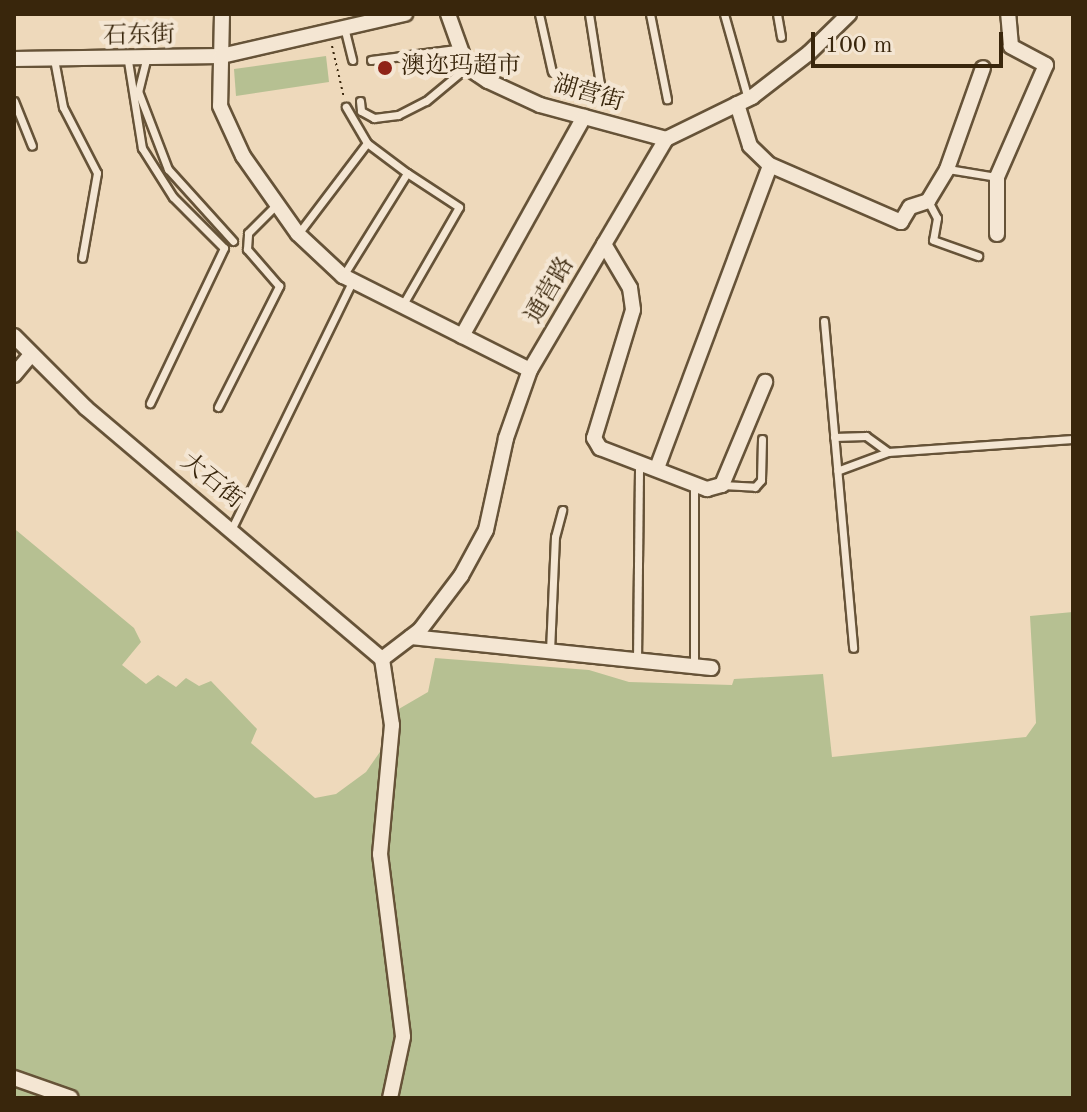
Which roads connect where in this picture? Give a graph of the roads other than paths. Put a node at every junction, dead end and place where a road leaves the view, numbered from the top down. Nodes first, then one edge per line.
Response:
1 (222, 14) edge
2 (405, 14) edge
3 (448, 14) edge
4 (539, 14) edge
5 (589, 14) edge
6 (650, 14) edge
7 (724, 14) edge
8 (777, 14) edge
9 (849, 14) edge
10 (1008, 14) edge
11 (365, 18) edge
12 (344, 26) junction
13 (781, 37) dead end
14 (456, 49) junction
15 (221, 56) junction
16 (14, 59) edge
17 (54, 59) junction
18 (146, 60) junction
19 (352, 60) dead end
20 (371, 60) dead end
21 (128, 61) junction
22 (467, 67) junction
23 (983, 68) dead end
24 (552, 72) dead end
25 (602, 97) dead end
26 (667, 99) dead end
27 (14, 101) edge
28 (360, 101) dead end
29 (743, 102) junction
30 (346, 107) road end
31 (584, 117) junction
32 (666, 139) junction
33 (367, 143) junction
34 (32, 146) dead end
35 (770, 165) junction
36 (947, 169) junction
37 (407, 173) junction
38 (997, 177) junction
39 (928, 201) junction
40 (277, 204) junction
41 (298, 234) junction
42 (997, 234) dead end
43 (233, 241) dead end
44 (604, 244) junction
45 (978, 256) dead end
46 (82, 258) dead end
47 (348, 278) junction
48 (402, 306) junction
49 (824, 321) dead end
50 (14, 336) edge
51 (462, 336) junction
52 (31, 355) junction
53 (530, 370) junction
54 (14, 375) edge
55 (765, 382) dead end
56 (150, 403) dead end
57 (218, 407) dead end
58 (834, 437) junction
59 (762, 439) dead end
60 (1073, 439) edge
61 (888, 452) junction
62 (639, 463) junction
63 (657, 468) junction
64 (837, 471) junction
65 (694, 484) junction
66 (722, 485) junction
67 (562, 510) dead end
68 (232, 528) junction
69 (411, 637) junction
70 (853, 648) dead end
71 (550, 653) junction
72 (382, 659) junction
73 (637, 661) junction
74 (694, 666) junction
75 (711, 668) dead end
76 (14, 1078) edge
77 (71, 1098) edge
78 (390, 1098) edge

1 - 15 street
2 - 11 street, 石东街
3 - 14 street
4 - 24 lane
5 - 25 lane
6 - 26 lane
7 - 29 lane
8 - 13 lane
9 - 29 street
10 - 38 street
11 - 12 street, 石东街
12 - 15 street, 石东街
12 - 19 lane
14 - 20 lane
14 - 22 street
15 - 18 street, 石东街
15 - 40 street
16 - 17 street, 石东街
17 - 21 street, 石东街
17 - 46 lane
18 - 21 street, 石东街
18 - 43 lane
21 - 56 lane
22 - 28 lane
22 - 31 street, 湖营街
23 - 36 street
27 - 34 lane
29 - 32 street
29 - 35 street
30 - 33 lane
31 - 32 street, 湖营街
31 - 51 street
32 - 44 street, 通营路
33 - 37 lane
33 - 41 lane
35 - 39 street
35 - 63 street
36 - 38 lane
36 - 39 street
37 - 47 lane
37 - 48 lane
38 - 42 street
39 - 45 lane
40 - 41 street
40 - 57 lane
41 - 47 street
44 - 53 street, 通营路
44 - 62 street
47 - 48 street
47 - 68 lane
48 - 51 street
49 - 58 lane
50 - 52 street, 大石街
51 - 53 street
52 - 54 street
52 - 68 street, 大石街
53 - 69 street, 通营路
55 - 66 street
58 - 61 lane
58 - 64 lane
59 - 66 lane
60 - 61 lane
61 - 64 lane
62 - 63 street
62 - 73 lane
63 - 65 street
64 - 70 lane
65 - 66 street
65 - 74 lane
67 - 71 lane
68 - 72 street, 大石街
69 - 71 street
69 - 72 street, 通营路
71 - 73 street
72 - 78 street
73 - 74 street
74 - 75 street
76 - 77 street

